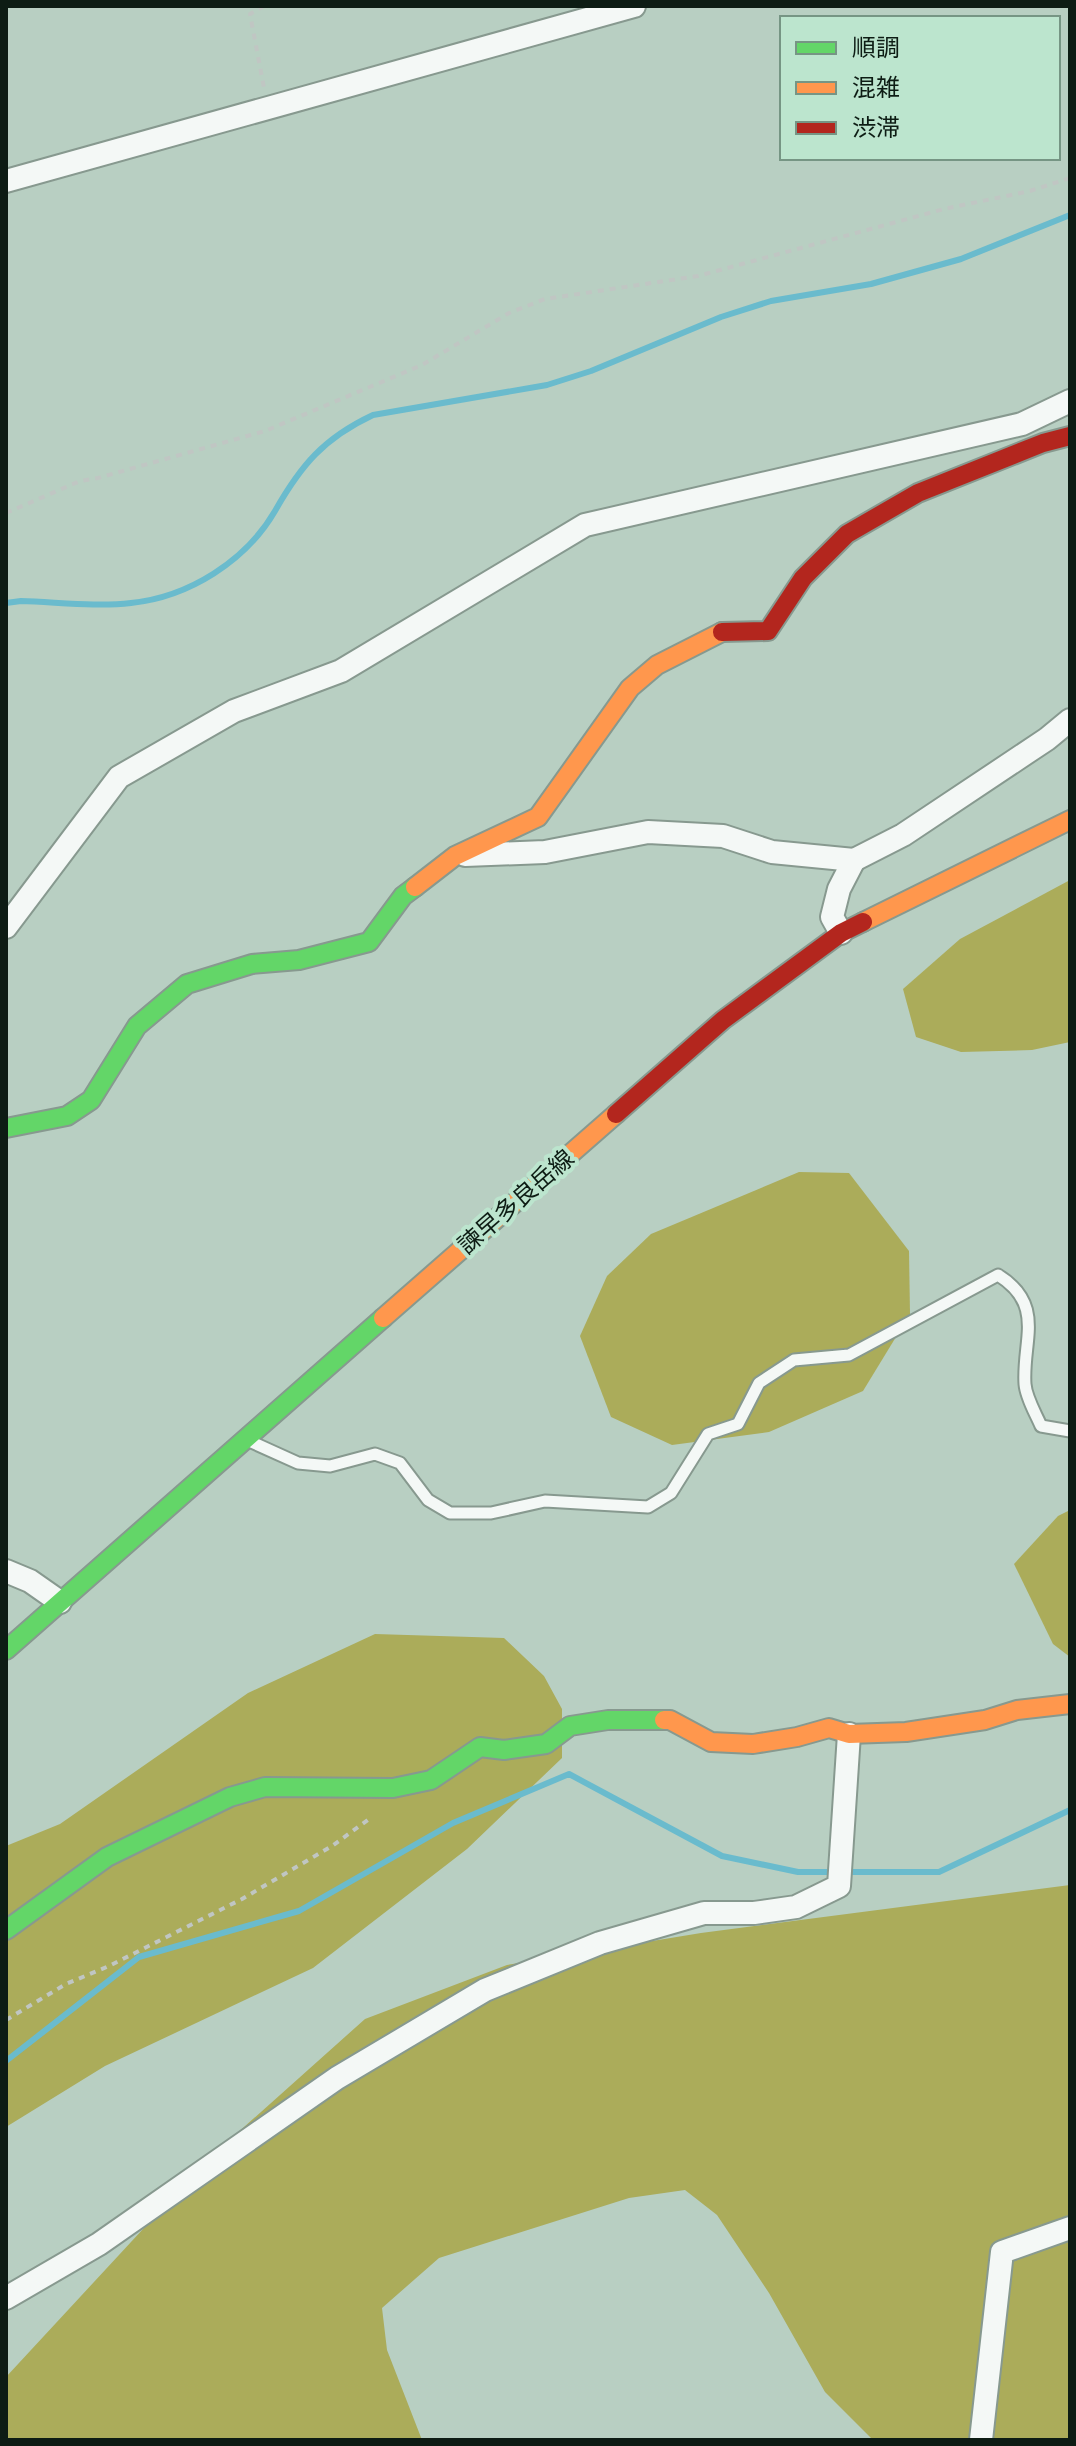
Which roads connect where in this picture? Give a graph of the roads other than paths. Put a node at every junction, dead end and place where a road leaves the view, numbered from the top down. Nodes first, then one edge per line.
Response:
1 (634, 6) edge
2 (6, 181) edge
3 (1070, 401) edge
4 (1070, 436) edge
5 (1070, 720) edge
6 (1070, 820) edge
7 (455, 856) junction
8 (854, 860) junction
9 (6, 927) edge
10 (841, 933) junction
11 (6, 1128) edge
12 (1070, 1431) edge
13 (247, 1440) junction
14 (6, 1571) edge
15 (60, 1602) junction
16 (6, 1650) edge
17 (1070, 1704) edge
18 (849, 1734) junction
19 (6, 1930) edge
20 (1070, 2228) edge
21 (6, 2298) edge
22 (981, 2440) edge

1 - 2 street
3 - 9 street
4 - 7 street
5 - 8 street
6 - 10 street, 諫早多良岳線
7 - 8 street
7 - 11 street
8 - 10 street
10 - 13 street, 諫早多良岳線
12 - 13 lane
13 - 15 street, 諫早多良岳線
14 - 15 street
15 - 16 street, 諫早多良岳線
17 - 18 street
18 - 19 street
18 - 21 street
20 - 22 street

